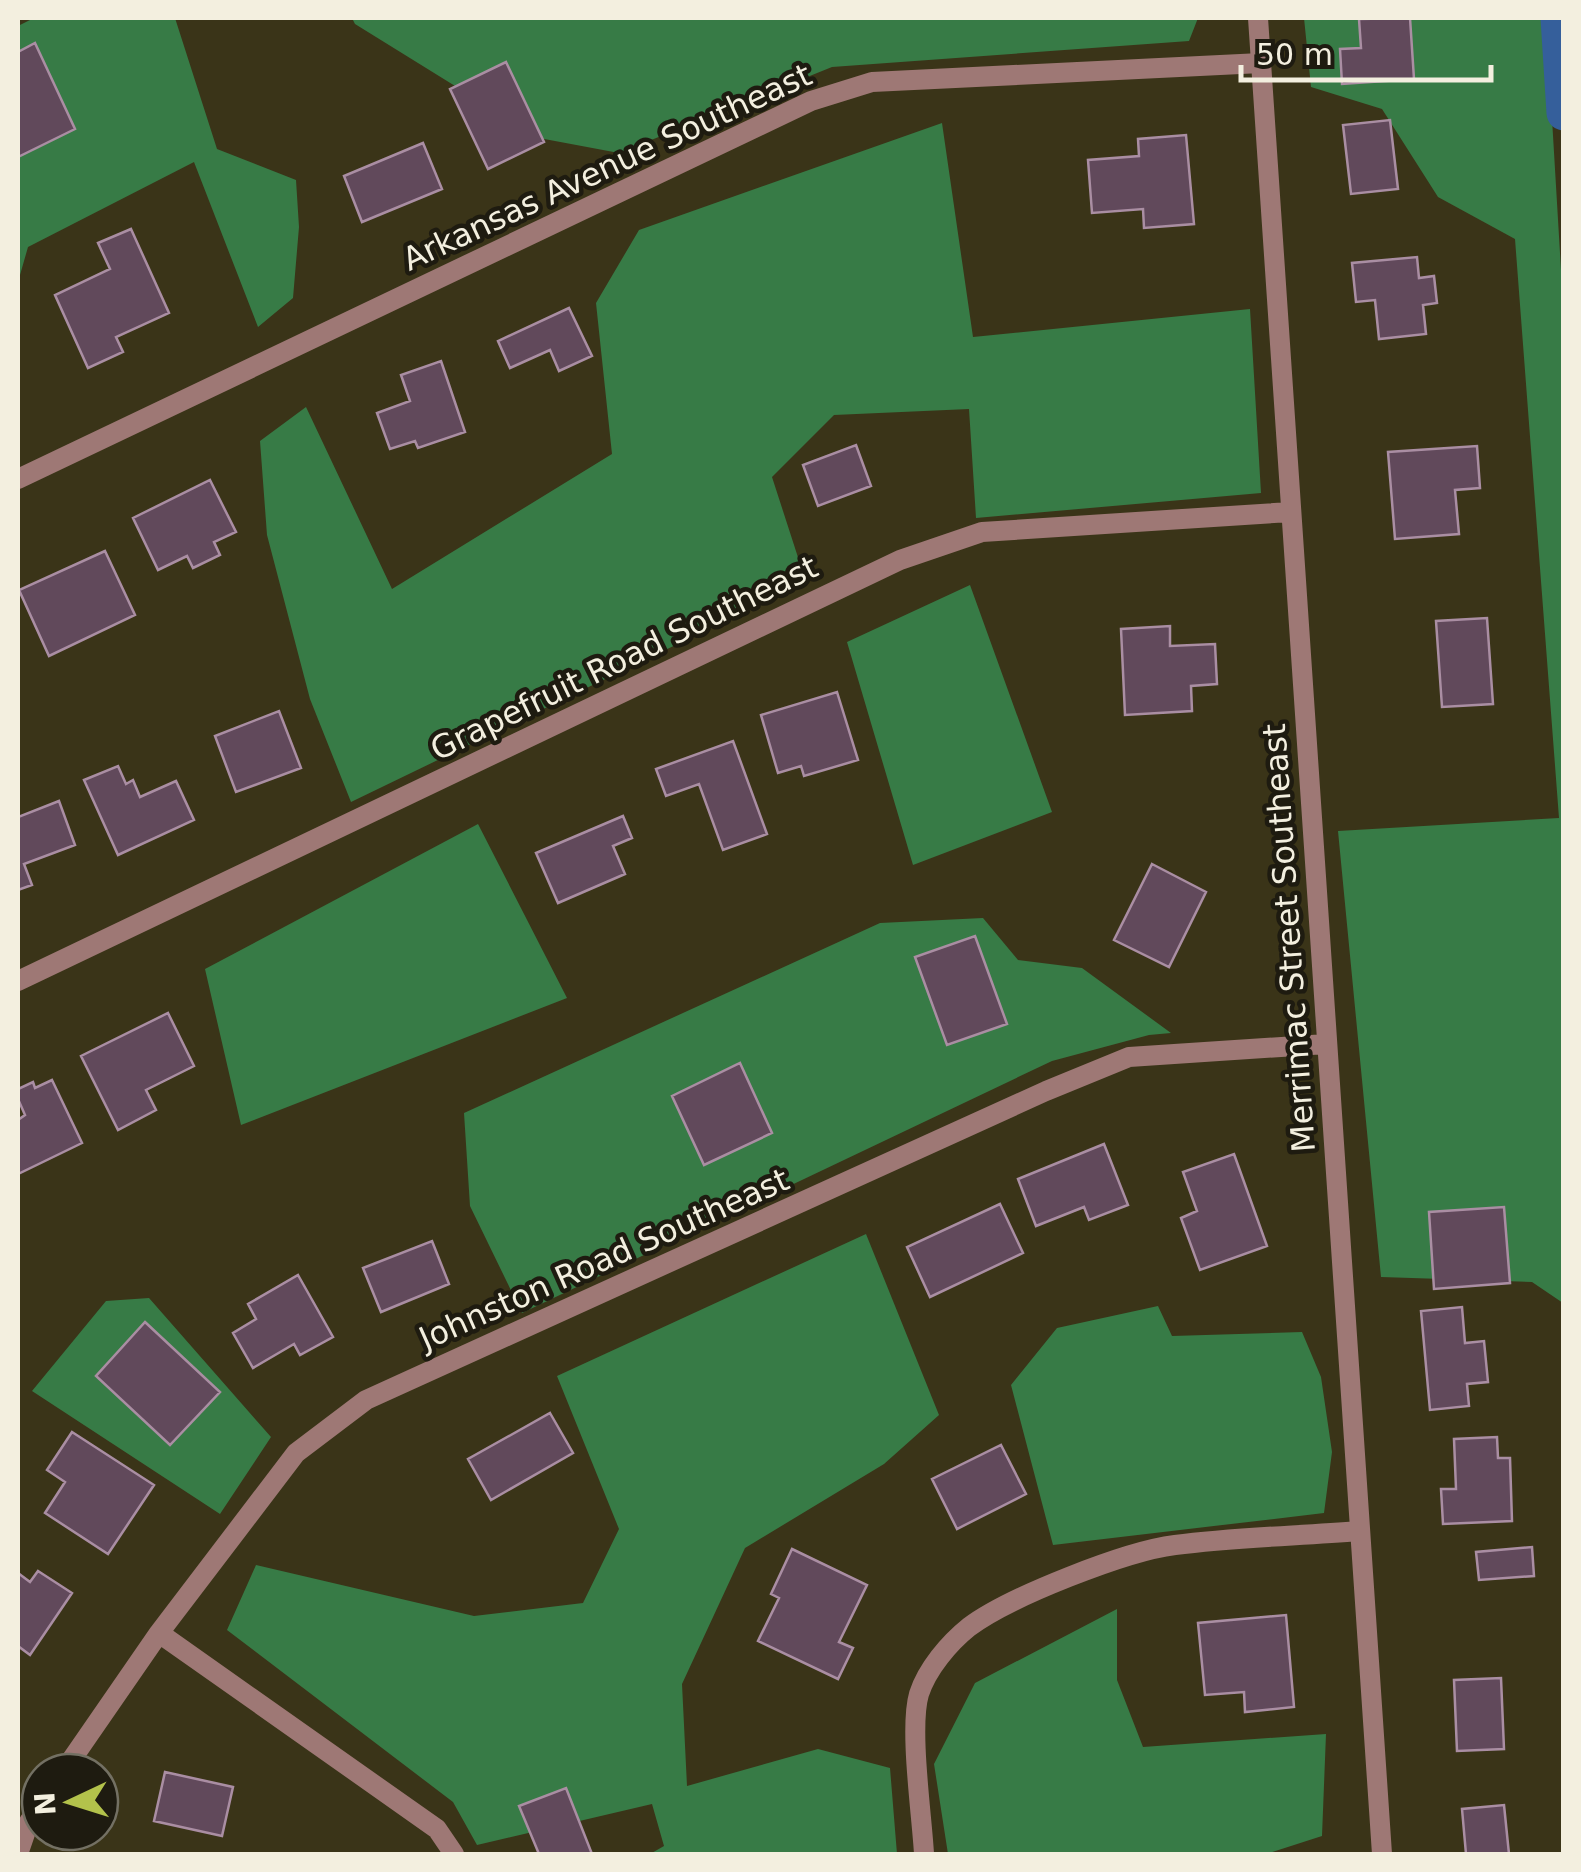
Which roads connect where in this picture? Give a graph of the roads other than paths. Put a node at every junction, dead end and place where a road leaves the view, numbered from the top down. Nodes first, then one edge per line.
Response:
1 (1258, 18) edge
2 (1261, 63) junction
3 (18, 478) edge
4 (1290, 512) junction
5 (18, 982) edge
6 (1326, 1044) junction
7 (1359, 1531) junction
8 (159, 1633) junction
9 (77, 1752) edge
10 (454, 1854) edge
11 (924, 1854) edge
12 (1382, 1854) edge

1 - 2 street, Merrimac Street Southeast
2 - 3 street, Arkansas Avenue Southeast
2 - 4 street, Merrimac Street Southeast
4 - 5 street, Grapefruit Road Southeast
4 - 6 street, Merrimac Street Southeast
6 - 7 street, Merrimac Street Southeast
6 - 8 street, Johnston Road Southeast
7 - 11 street
7 - 12 street, Merrimac Street Southeast
8 - 9 street, Johnston Road Southeast
8 - 10 street

